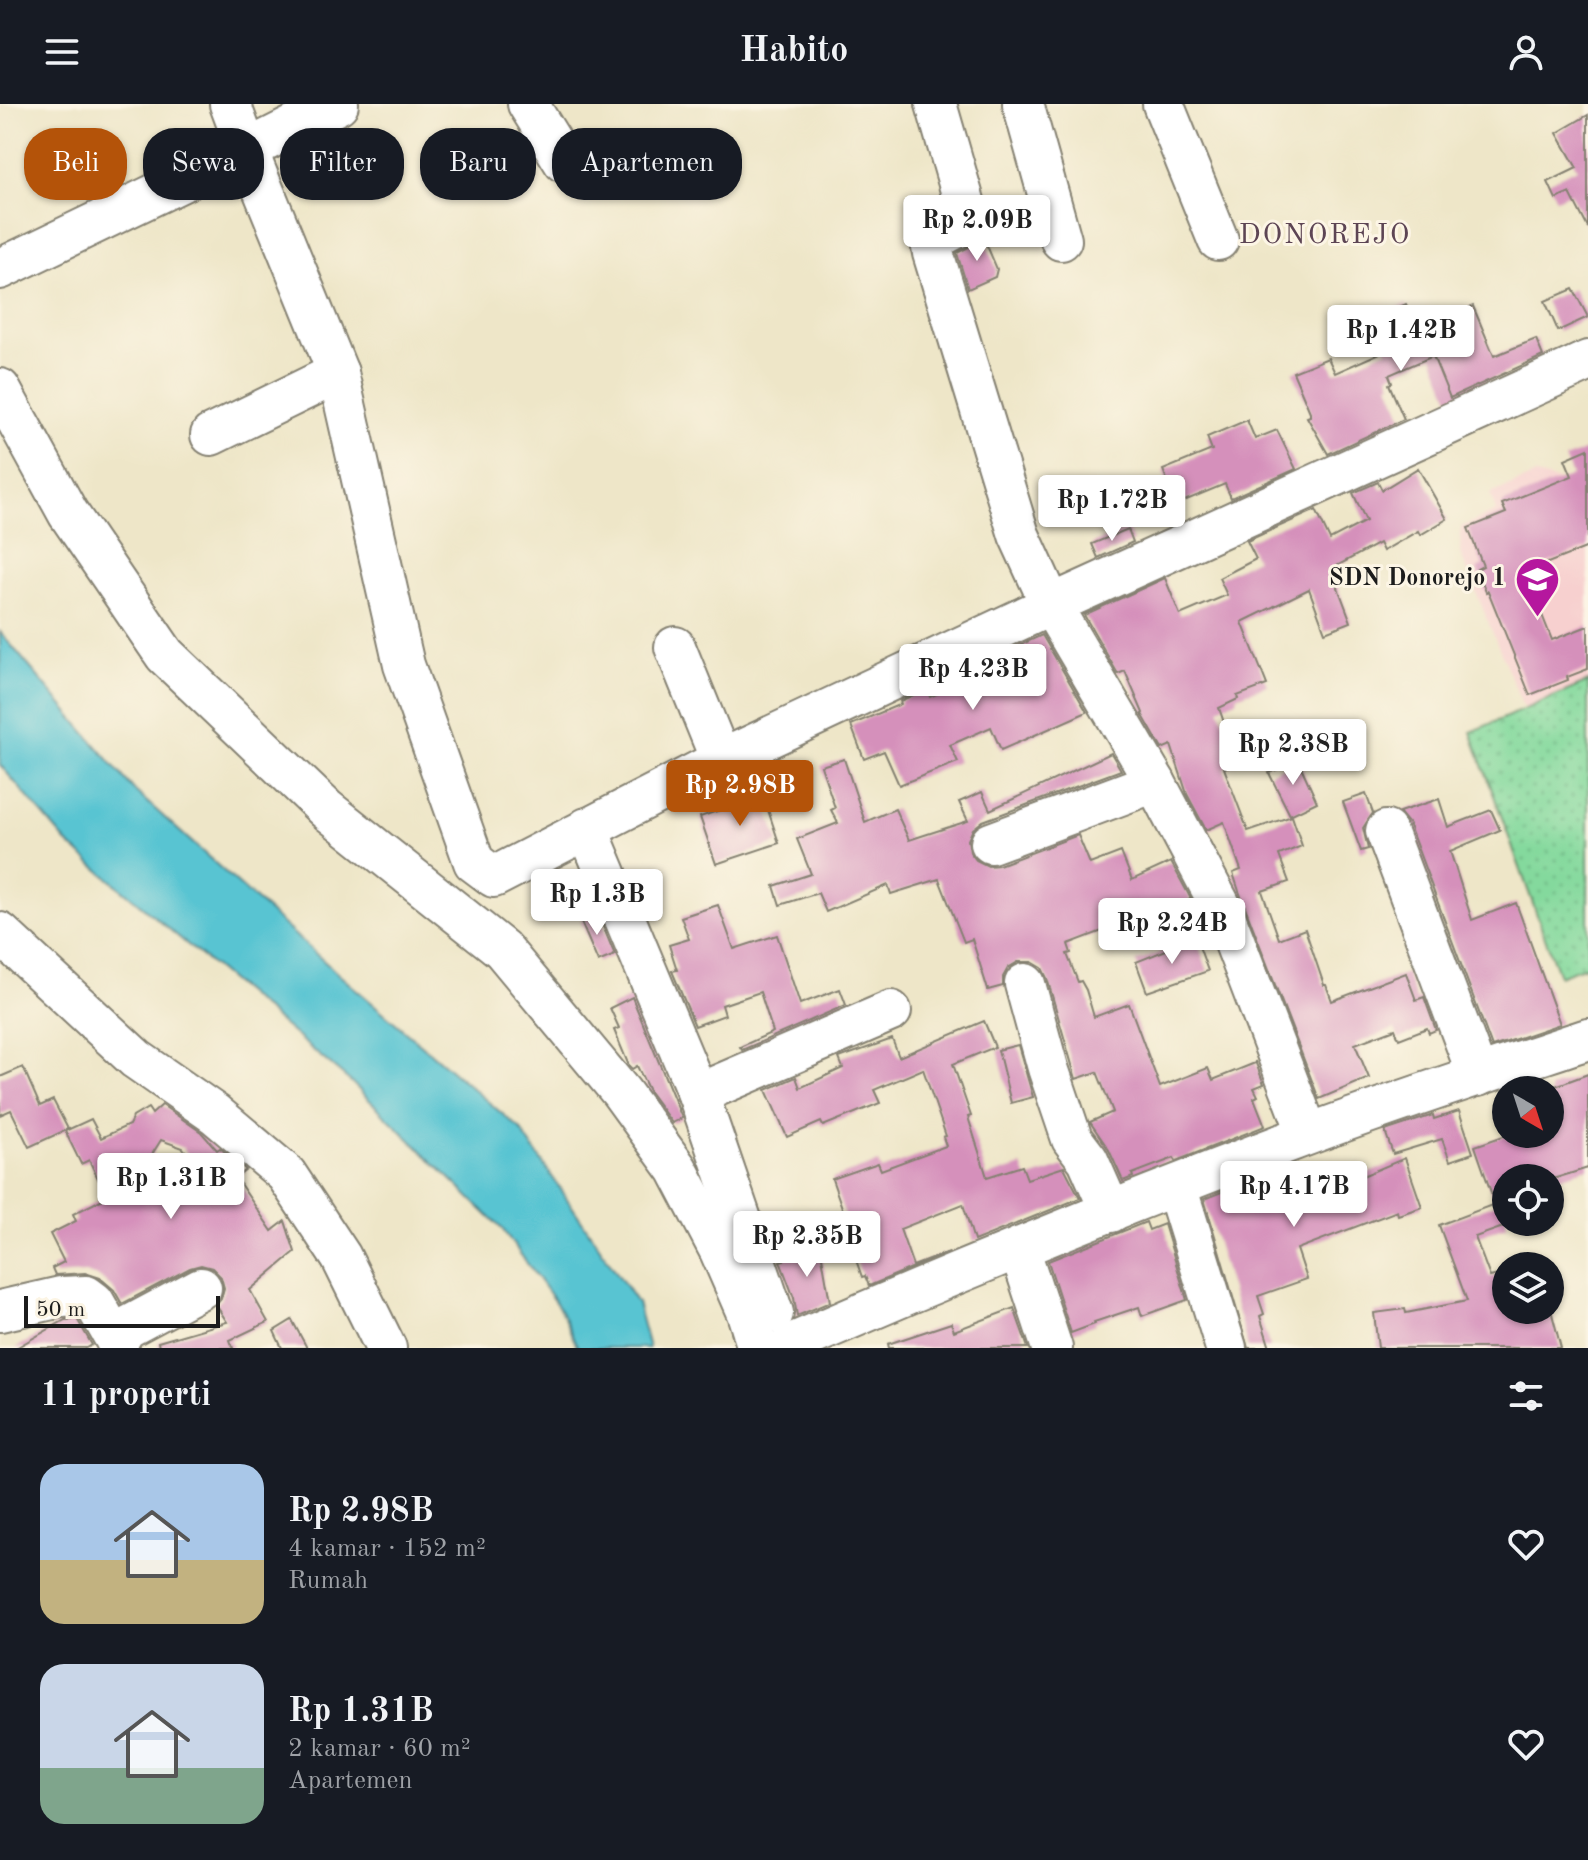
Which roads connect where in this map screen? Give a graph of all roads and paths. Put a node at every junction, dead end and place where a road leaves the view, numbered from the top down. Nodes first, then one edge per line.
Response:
1 (230, 104) edge
2 (338, 104) edge
3 (528, 104) edge
4 (936, 104) edge
5 (1023, 104) edge
6 (1163, 104) edge
7 (239, 128) edge
8 (264, 141) edge
9 (552, 143) edge
10 (264, 192) edge
11 (143, 200) edge
12 (1061, 240) dead end
13 (1218, 240) dead end
14 (0, 269) edge
15 (1588, 361) edge
16 (338, 373) junction
17 (0, 389) edge
18 (211, 435) dead end
19 (1051, 605) junction
20 (675, 647) dead end
21 (721, 760) junction
22 (1155, 782) junction
23 (587, 828) junction
24 (1386, 831) dead end
25 (991, 843) dead end
26 (0, 933) edge
27 (1025, 984) dead end
28 (891, 1011) dead end
29 (1588, 1039) edge
30 (1478, 1076) junction
31 (698, 1094) junction
32 (1308, 1134) junction
33 (1176, 1186) junction
34 (1111, 1212) junction
35 (1019, 1248) junction
36 (201, 1288) dead end
37 (0, 1311) edge
38 (798, 1344) edge
39 (117, 1345) edge
40 (386, 1348) edge
41 (1052, 1348) edge
42 (1226, 1348) edge

1 - 7 street
2 - 8 street
3 - 9 street
4 - 19 street
5 - 12 street
6 - 13 street
10 - 16 street
11 - 14 street
15 - 19 street
16 - 18 street
16 - 23 street
17 - 38 street
19 - 21 street
19 - 22 street
20 - 21 street
21 - 23 street
22 - 25 street
22 - 32 street
23 - 31 street
24 - 30 street
26 - 40 street
27 - 34 street
28 - 31 street
29 - 30 street
30 - 32 street
31 - 38 street
32 - 33 street
33 - 34 street
33 - 42 street
34 - 35 street
35 - 38 street
35 - 41 street
36 - 39 street
37 - 39 street

